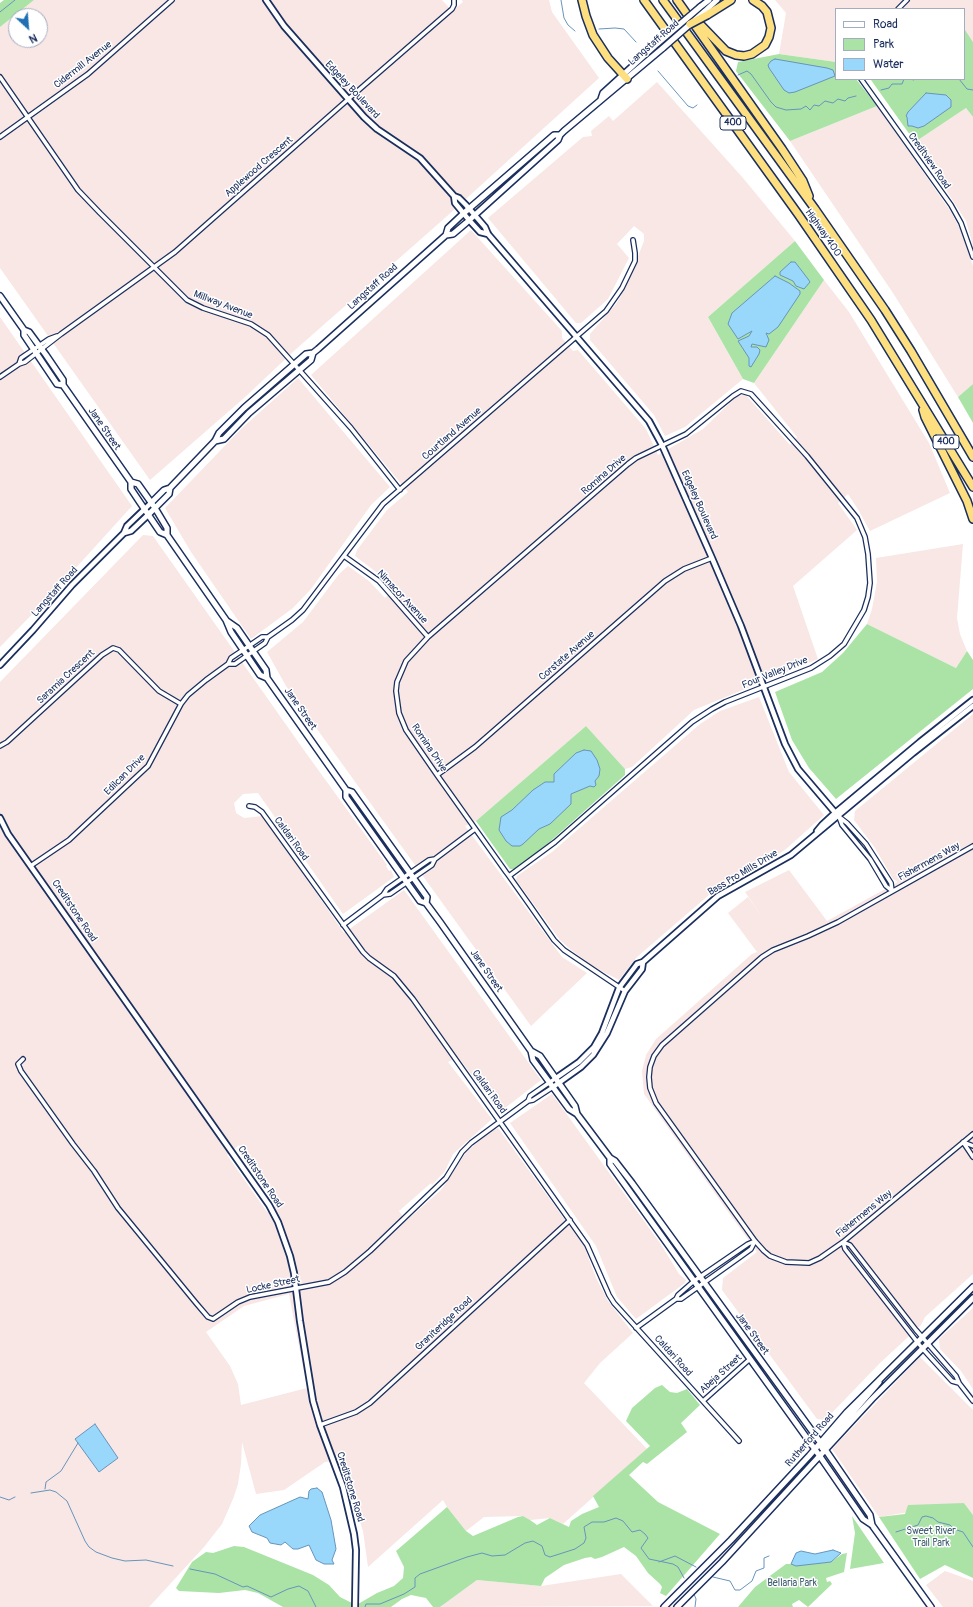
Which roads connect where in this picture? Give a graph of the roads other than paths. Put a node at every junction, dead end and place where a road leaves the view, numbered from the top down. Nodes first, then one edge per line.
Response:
1 (172, 0) edge
2 (266, 0) edge
3 (454, 0) edge
4 (582, 0) edge
5 (644, 0) edge
6 (663, 0) edge
7 (677, 0) edge
8 (709, 0) edge
9 (717, 0) edge
10 (730, 0) edge
11 (753, 0) edge
12 (907, 0) edge
13 (899, 8) edge
14 (704, 11) junction
15 (686, 12) junction
16 (690, 24) joint
17 (0, 77) edge
18 (625, 77) junction
19 (862, 80) edge
20 (348, 99) junction
21 (27, 117) junction
22 (560, 135) junction
23 (0, 137) edge
24 (454, 196) junction
25 (469, 209) junction
26 (815, 209) junction
27 (464, 213) junction
28 (474, 215) junction
29 (469, 220) junction
30 (488, 234) junction
31 (446, 235) junction
32 (633, 240) dead end
33 (973, 257) edge
34 (153, 267) junction
35 (0, 296) edge
36 (24, 330) junction
37 (577, 336) junction
38 (41, 348) junction
39 (35, 352) junction
40 (313, 353) junction
41 (295, 364) junction
42 (300, 370) junction
43 (0, 377) edge
44 (63, 385) junction
45 (919, 398) junction
46 (215, 441) junction
47 (662, 445) junction
48 (973, 456) edge
49 (131, 482) junction
50 (973, 487) edge
51 (170, 488) junction
52 (400, 490) junction
53 (151, 502) junction
54 (144, 508) junction
55 (154, 508) junction
56 (149, 514) junction
57 (973, 520) edge
58 (124, 533) junction
59 (167, 535) junction
60 (344, 556) junction
61 (712, 558) junction
62 (226, 620) junction
63 (268, 637) junction
64 (428, 637) junction
65 (249, 645) junction
66 (243, 650) junction
67 (253, 651) junction
68 (246, 655) junction
69 (228, 664) junction
70 (0, 665) edge
71 (267, 678) junction
72 (763, 687) junction
73 (973, 700) edge
74 (180, 704) junction
75 (973, 706) edge
76 (0, 746) edge
77 (437, 775) junction
78 (346, 790) junction
79 (249, 806) dead end
80 (837, 814) junction
81 (0, 818) edge
82 (475, 829) junction
83 (973, 846) edge
84 (32, 865) junction
85 (411, 876) junction
86 (509, 876) junction
87 (405, 880) junction
88 (892, 891) junction
89 (426, 903) junction
90 (342, 925) junction
91 (643, 962) junction
92 (619, 988) junction
93 (625, 991) junction
94 (531, 1051) junction
95 (23, 1059) dead end
96 (557, 1081) junction
97 (550, 1082) junction
98 (553, 1087) junction
99 (528, 1101) junction
100 (577, 1114) junction
101 (500, 1121) junction
102 (973, 1134) edge
103 (963, 1142) junction
104 (973, 1146) edge
105 (973, 1157) edge
106 (610, 1158) junction
107 (570, 1220) junction
108 (755, 1241) junction
109 (843, 1242) junction
110 (700, 1277) junction
111 (694, 1282) junction
112 (704, 1283) junction
113 (698, 1287) junction
114 (973, 1287) edge
115 (296, 1288) junction
116 (973, 1298) edge
117 (676, 1299) junction
118 (636, 1328) junction
119 (922, 1337) junction
120 (917, 1342) junction
121 (927, 1343) junction
122 (922, 1348) junction
123 (750, 1359) junction
124 (959, 1384) junction
125 (703, 1401) junction
126 (973, 1401) edge
127 (320, 1425) junction
128 (739, 1441) dead end
129 (823, 1446) junction
130 (815, 1448) junction
131 (820, 1455) junction
132 (872, 1525) junction
133 (355, 1607) edge
134 (664, 1607) edge
135 (677, 1607) edge
136 (931, 1607) edge

1 - 21 street, Cidermill Avenue
2 - 20 street, Edgeley Boulevard
3 - 20 street, Applewood Crescent
4 - 18 highway
5 - 45 highway, Highway 400 / 400
6 - 26 highway, Highway 400 / 400
7 - 15 highway
8 - 14 main road, Langstaff Road
9 - 14 main road, Langstaff Road
10 - 14 highway
11 - 15 highway
12 - 13 street
14 - 16 highway, bridge
14 - 18 main road, Langstaff Road, bridge
15 - 26 highway
16 - 18 main road, Langstaff Road, bridge
17 - 21 street, Millway Avenue
18 - 22 main road, Langstaff Road
19 - 33 street, Creditview Road
20 - 24 street, Edgeley Boulevard
20 - 34 street, Applewood Crescent
21 - 23 street, Cidermill Avenue
21 - 34 street, Millway Avenue
22 - 25 main road, Langstaff Road
22 - 28 main road, Langstaff Road
24 - 25 street, Edgeley Boulevard
24 - 27 street, Edgeley Boulevard
25 - 27 main road, Langstaff Road
25 - 28 street, Edgeley Boulevard
26 - 48 highway, Highway 400 / 400
27 - 29 street, Edgeley Boulevard
27 - 31 main road, Langstaff Road
28 - 29 main road, Langstaff Road
28 - 30 street, Edgeley Boulevard
29 - 30 street, Edgeley Boulevard
29 - 31 main road, Langstaff Road
30 - 37 street, Edgeley Boulevard
31 - 40 main road, Langstaff Road
32 - 37 street, Courtland Avenue
34 - 38 street, Applewood Crescent
34 - 41 street, Millway Avenue
35 - 36 main road, Jane Street
36 - 38 main road, Jane Street
36 - 39 main road, Jane Street
37 - 47 street, Edgeley Boulevard
37 - 52 street, Courtland Avenue
38 - 39 street, Applewood Crescent
38 - 44 main road, Jane Street
39 - 43 street, Applewood Crescent
39 - 44 main road, Jane Street
40 - 41 main road, Langstaff Road
40 - 42 main road, Langstaff Road
41 - 42 street, Millway Avenue
41 - 46 main road, Langstaff Road
42 - 46 main road, Langstaff Road
42 - 52 street, Millway Avenue
44 - 49 main road, Jane Street
45 - 50 highway, Highway 400 / 400
45 - 57 highway
46 - 51 main road, Langstaff Road
47 - 61 street, Edgeley Boulevard
47 - 64 street, Romina Drive
47 - 72 street, Four Valley Drive
49 - 53 main road, Jane Street
49 - 54 main road, Jane Street
51 - 53 main road, Langstaff Road
51 - 55 main road, Langstaff Road
52 - 60 street, Courtland Avenue
53 - 54 street, Langstaff Road
53 - 55 main road, Jane Street
54 - 56 main road, Jane Street
54 - 58 street, Langstaff Road
55 - 56 main road, Langstaff Road
55 - 59 main road, Jane Street
56 - 58 street, Langstaff Road
56 - 59 main road, Jane Street
58 - 70 street, Langstaff Road
59 - 62 main road, Jane Street
60 - 63 street, Courtland Avenue
60 - 64 street, Nimacor Avenue
61 - 72 street, Edgeley Boulevard
61 - 77 street, Corstate Avenue
62 - 65 main road, Jane Street
62 - 66 main road, Jane Street
63 - 65 street, Courtland Avenue
63 - 67 street, Courtland Avenue
64 - 77 street, Romina Drive
65 - 66 street, Edilcan Drive
65 - 67 main road, Jane Street
66 - 68 main road, Jane Street
66 - 69 street, Edilcan Drive
67 - 68 street, Courtland Avenue
67 - 71 main road, Jane Street
68 - 69 street, Edilcan Drive
68 - 71 main road, Jane Street
69 - 74 street, Edilcan Drive
71 - 78 main road, Jane Street
72 - 80 street, Edgeley Boulevard
72 - 86 street, Four Valley Drive
73 - 80 street, Bass Pro Mills Drive
74 - 76 street, Saramia Crescent
74 - 84 street, Edilcan Drive
75 - 80 street, Bass Pro Mills Drive
77 - 82 street, Romina Drive
78 - 85 main road, Jane Street
78 - 87 main road, Jane Street
79 - 90 street, Caldari Road
80 - 88 street
80 - 91 street, Bass Pro Mills Drive
81 - 84 street, Creditstone Road
82 - 85 street
82 - 86 street, Romina Drive
83 - 88 street, Fishermens Way
84 - 115 street, Creditstone Road
85 - 87 street
85 - 89 main road, Jane Street
86 - 92 street, Romina Drive
87 - 89 main road, Jane Street
87 - 90 street
88 - 108 street, Fishermens Way
89 - 94 main road, Jane Street
90 - 101 street, Caldari Road
91 - 92 street, Bass Pro Mills Drive
91 - 93 street, Bass Pro Mills Drive
92 - 93 street, Romina Drive
92 - 96 street, Bass Pro Mills Drive
93 - 96 street, Bass Pro Mills Drive
94 - 96 main road, Jane Street
94 - 97 main road, Jane Street
95 - 115 street, Locke Street
96 - 97 street, Locke Street
96 - 98 street, Bass Pro Mills Drive
96 - 100 main road, Jane Street
97 - 98 main road, Jane Street
97 - 99 street, Locke Street
98 - 99 street, Locke Street
98 - 100 main road, Jane Street
99 - 101 street, Locke Street
100 - 106 main road, Jane Street
101 - 107 street, Caldari Road
101 - 115 street, Locke Street
102 - 103 street, Fishermens Way
103 - 104 street
103 - 105 street
103 - 109 street, Fishermens Way
106 - 110 main road, Jane Street
106 - 111 main road, Jane Street
107 - 118 street, Caldari Road
107 - 127 street, Graniteridge Road
108 - 109 street, Fishermens Way
108 - 110 street
108 - 112 street
109 - 119 street
109 - 120 street
110 - 111 street
110 - 112 main road, Jane Street
111 - 113 main road, Jane Street
111 - 117 street
112 - 113 street
112 - 129 main road, Jane Street
113 - 117 street
113 - 123 main road, Jane Street
114 - 119 main road, Rutherford Road
115 - 127 street, Creditstone Road
116 - 121 main road, Rutherford Road
117 - 118 street
118 - 125 street, Caldari Road
119 - 120 main road, Rutherford Road
119 - 121 street
120 - 122 street
120 - 129 main road, Rutherford Road
121 - 122 main road, Rutherford Road
121 - 124 street
122 - 124 street
122 - 129 main road, Rutherford Road
123 - 125 street, Abeja Street
123 - 130 main road, Jane Street
124 - 126 street
125 - 128 street, Caldari Road
127 - 133 street, Creditstone Road
129 - 130 main road, Rutherford Road
129 - 131 main road, Rutherford Road
129 - 132 main road, Jane Street
130 - 131 main road, Jane Street
130 - 134 main road, Rutherford Road
131 - 132 main road, Jane Street
131 - 135 main road, Rutherford Road
132 - 136 main road, Jane Street

